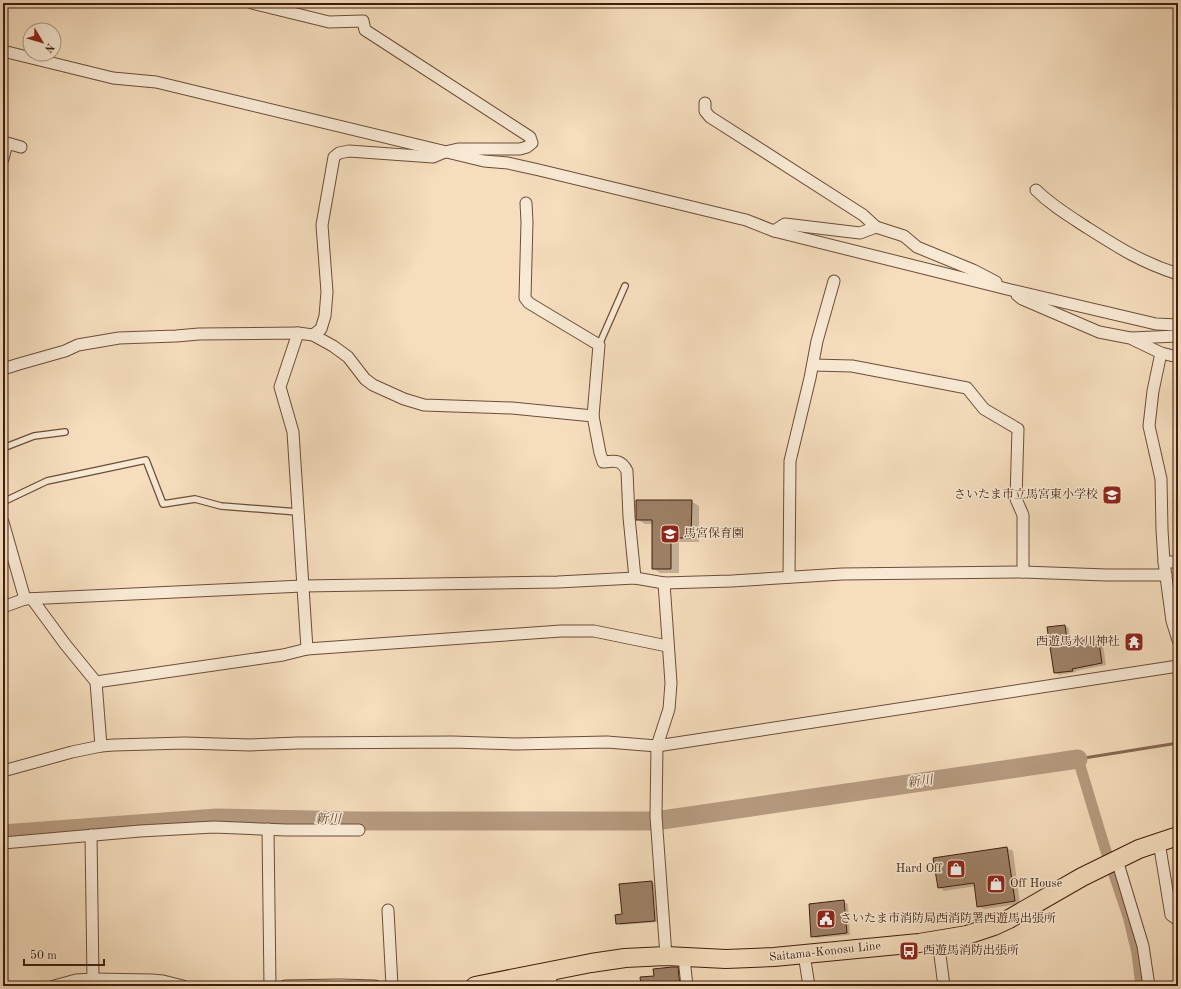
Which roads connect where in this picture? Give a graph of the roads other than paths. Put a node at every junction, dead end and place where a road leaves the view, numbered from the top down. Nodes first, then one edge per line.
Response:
1 (252, 3) edge
2 (3, 51) edge
3 (705, 103) dead end
4 (21, 147) dead end
5 (445, 152) junction
6 (3, 159) edge
7 (1036, 190) dead end
8 (526, 203) dead end
9 (876, 228) junction
10 (774, 231) junction
11 (1178, 274) edge
12 (834, 281) dead end
13 (625, 286) dead end
14 (1011, 290) junction
15 (1178, 325) edge
16 (298, 333) junction
17 (313, 335) junction
18 (1178, 336) edge
19 (1130, 338) junction
20 (599, 345) junction
21 (1161, 353) junction
22 (1178, 357) edge
23 (813, 364) junction
24 (3, 370) edge
25 (592, 416) junction
26 (65, 432) dead end
27 (3, 448) edge
28 (3, 504) edge
29 (298, 512) junction
30 (3, 522) edge
31 (1164, 562) junction
32 (1178, 562) edge
33 (1023, 572) junction
34 (1166, 575) junction
35 (789, 577) junction
36 (635, 578) junction
37 (664, 583) junction
38 (303, 586) junction
39 (28, 599) junction
40 (3, 607) edge
41 (1178, 640) edge
42 (667, 646) junction
43 (306, 649) junction
44 (1178, 666) edge
45 (96, 682) junction
46 (101, 746) junction
47 (657, 746) junction
48 (3, 771) edge
49 (268, 829) junction
50 (359, 830) dead end
51 (91, 835) junction
52 (1178, 836) edge
53 (1159, 842) junction
54 (3, 843) edge
55 (1117, 860) junction
56 (388, 910) dead end
57 (1178, 920) edge
58 (938, 940) junction
59 (804, 954) junction
60 (666, 956) junction
61 (684, 958) junction
62 (93, 979) junction
63 (549, 979) edge
64 (54, 986) edge
65 (183, 986) edge
66 (270, 986) edge
67 (285, 986) edge
68 (375, 986) edge
69 (392, 986) edge
70 (475, 986) edge
71 (688, 986) edge
72 (810, 986) edge
73 (944, 986) edge
74 (1150, 986) edge

1 - 5 street
2 - 5 street
3 - 9 street
4 - 6 street
5 - 10 street
5 - 17 street
7 - 11 street
8 - 20 street
9 - 10 street
9 - 14 street
10 - 14 street
12 - 23 street
13 - 20 lane
14 - 15 street
14 - 19 street
16 - 17 street
16 - 24 street
16 - 29 street
17 - 25 street
18 - 19 street
19 - 21 street
20 - 25 street
21 - 22 street
21 - 31 street
23 - 33 street
23 - 35 street
25 - 36 street
26 - 27 lane
28 - 29 lane
29 - 38 street
30 - 39 street
31 - 32 street
31 - 34 street
33 - 34 street
33 - 35 street
34 - 41 street
35 - 37 street
36 - 37 street
36 - 38 street
37 - 42 street
38 - 39 street
38 - 43 street
39 - 40 street
39 - 45 street
42 - 43 street
42 - 47 street
43 - 45 street
44 - 47 street
45 - 46 street
46 - 47 street
46 - 48 street
47 - 60 street
49 - 50 street
49 - 51 street
49 - 66 street
51 - 54 street
51 - 62 street
52 - 53 main road, Saitama-Konosu Line
53 - 55 main road, Saitama-Konosu Line
53 - 57 street
55 - 58 main road, Saitama-Konosu Line
55 - 74 street
56 - 69 street
58 - 59 main road, Saitama-Konosu Line
58 - 73 street
59 - 61 main road, Saitama-Konosu Line
59 - 72 street
60 - 61 main road, Saitama-Konosu Line
60 - 63 main road, Saitama-Konosu Line
61 - 71 street
62 - 64 street
62 - 65 street
63 - 70 main road, Saitama-Konosu Line
67 - 68 street

